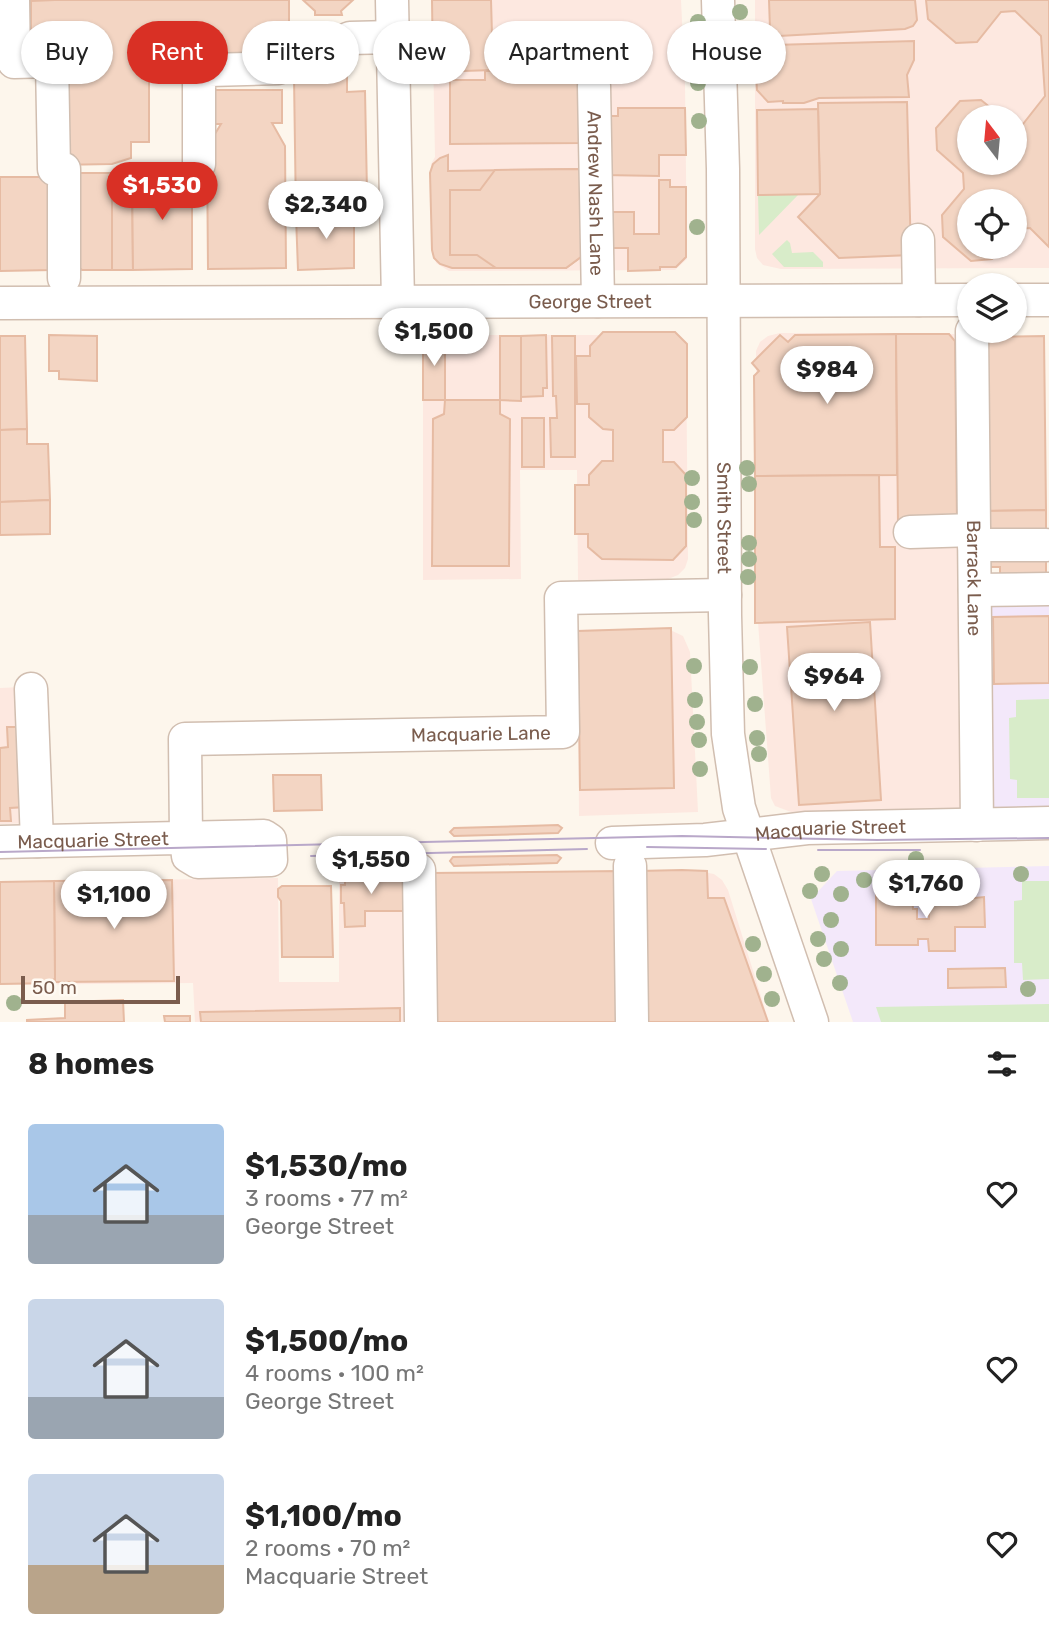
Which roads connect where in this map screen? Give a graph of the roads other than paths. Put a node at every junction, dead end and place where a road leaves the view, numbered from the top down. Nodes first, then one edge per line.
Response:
1 (13, 0) edge
2 (392, 0) edge
3 (718, 0) edge
4 (393, 21) edge
5 (373, 37) edge
6 (394, 84) edge
7 (594, 86) dead end
8 (199, 164) dead end
9 (918, 240) dead end
10 (64, 278) dead end
11 (1049, 299) edge
12 (919, 300) junction
13 (957, 300) edge
14 (1027, 300) edge
15 (598, 301) junction
16 (723, 301) junction
17 (398, 302) junction
18 (0, 303) edge
19 (972, 343) edge
20 (910, 532) dead end
21 (974, 537) junction
22 (1046, 545) dead end
23 (1049, 589) edge
24 (975, 590) junction
25 (725, 595) junction
26 (31, 689) dead end
27 (1049, 823) edge
28 (977, 825) junction
29 (748, 834) junction
30 (262, 836) dead end
31 (186, 838) junction
32 (37, 841) junction
33 (0, 842) edge
34 (419, 870) dead end
35 (421, 1022) edge
36 (632, 1022) edge
37 (812, 1022) edge

1 - 10 street
2 - 4 street
3 - 16 street, Smith Street
5 - 8 street
6 - 17 street
7 - 15 street, Andrew Nash Lane
9 - 12 street
11 - 14 street
12 - 13 street, George Street
12 - 16 street, George Street
15 - 16 street, George Street
15 - 17 street, George Street
16 - 25 street, Smith Street
17 - 18 street, George Street
19 - 21 street, Barrack Lane
20 - 21 street
21 - 22 street
21 - 24 street, Barrack Lane
23 - 24 street
24 - 28 street, Barrack Lane
25 - 29 street, Smith Street
25 - 31 street, Macquarie Lane
26 - 32 street
27 - 28 street, Macquarie Street
28 - 29 street, Macquarie Street
29 - 36 street, Macquarie Street
29 - 37 street, Smith Street
30 - 31 street, Macquarie Street
31 - 32 street, Macquarie Street
32 - 33 street, Macquarie Street
34 - 35 street

